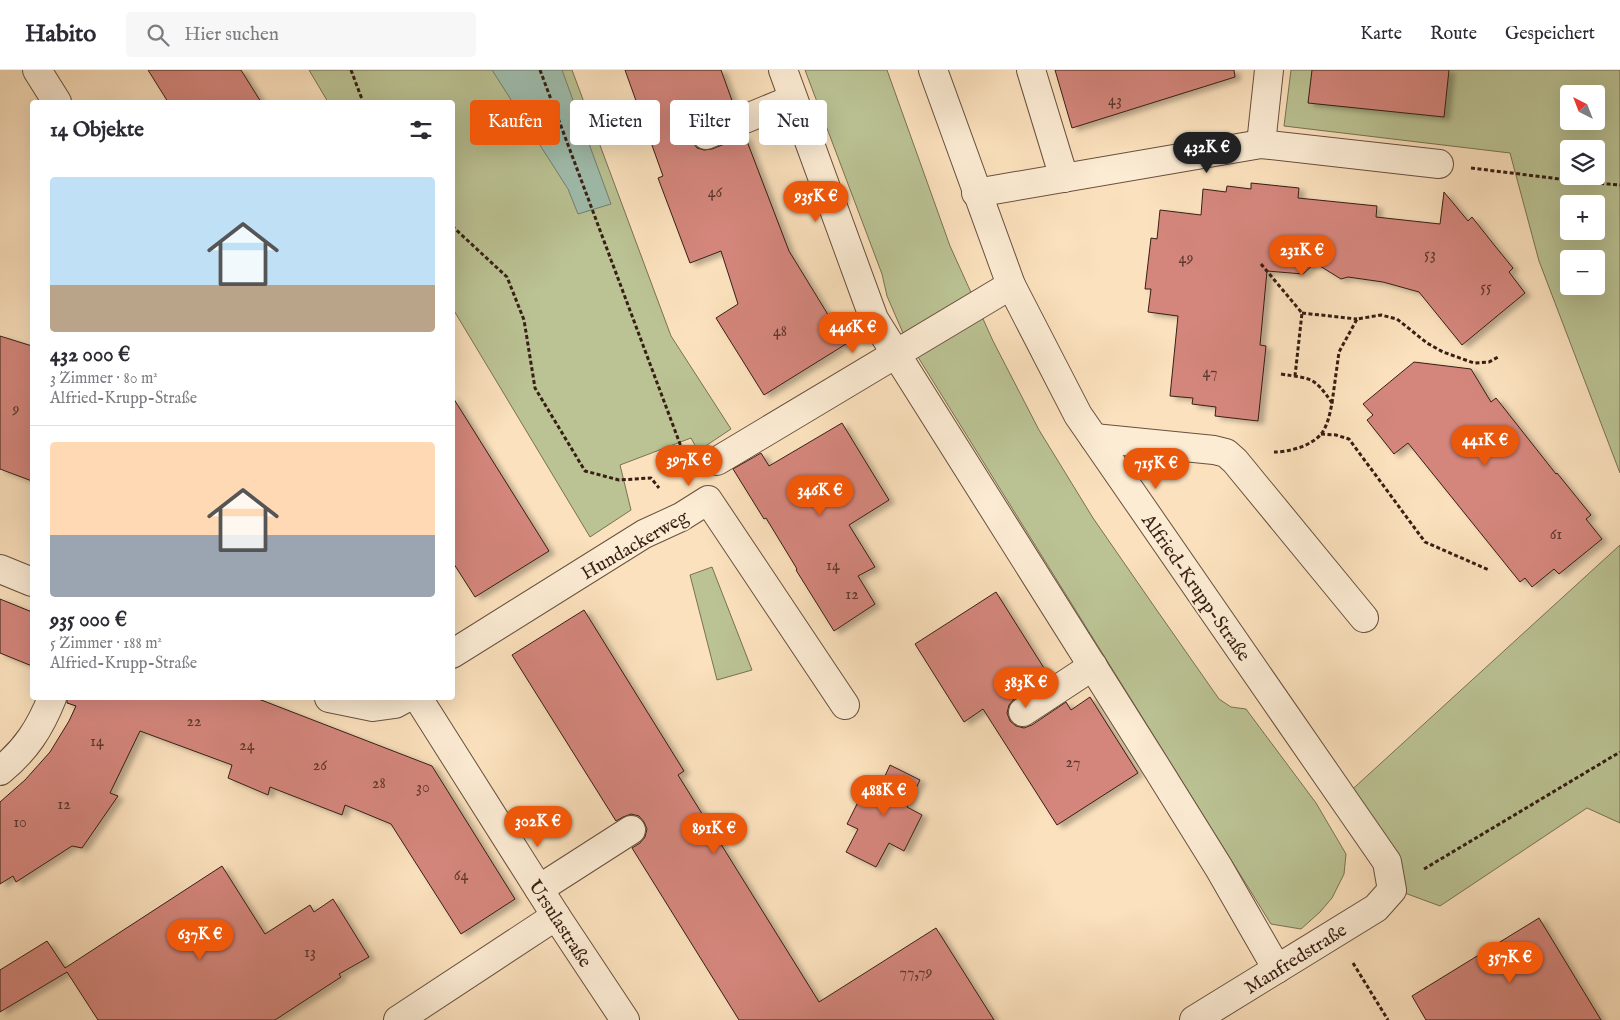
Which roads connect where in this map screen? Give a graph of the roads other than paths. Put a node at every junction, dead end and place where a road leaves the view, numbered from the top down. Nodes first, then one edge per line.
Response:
1 (37, 70) edge
2 (783, 70) edge
3 (933, 70) edge
4 (1031, 70) edge
5 (1269, 70) edge
6 (793, 99) junction
7 (56, 100) edge
8 (749, 117) edge
9 (1261, 144) junction
10 (1439, 164) road end
11 (1064, 178) junction
12 (976, 193) junction
13 (1011, 285) junction
14 (896, 353) junction
15 (1094, 438) junction
16 (717, 461) dead end
17 (0, 570) edge
18 (30, 581) edge
19 (1364, 618) dead end
20 (455, 652) edge
21 (1093, 666) junction
22 (51, 700) edge
23 (339, 700) edge
24 (402, 700) edge
25 (419, 700) edge
26 (845, 705) dead end
27 (1023, 712) dead end
28 (0, 771) edge
29 (631, 830) dead end
30 (539, 889) junction
31 (1392, 890) joint
32 (556, 916) junction
33 (1277, 969) junction
34 (398, 1020) edge
35 (625, 1020) edge
36 (1194, 1020) edge

1 - 7 street
2 - 6 street
3 - 12 street, Alfried-Krupp-Straße
4 - 11 street
5 - 9 street
6 - 8 street
6 - 14 street
9 - 10 street
9 - 11 street
11 - 12 street
12 - 13 street, Alfried-Krupp-Straße
13 - 14 street
13 - 15 street, Alfried-Krupp-Straße
14 - 16 street
14 - 21 street
15 - 19 street
15 - 31 street, Alfried-Krupp-Straße
17 - 18 street
20 - 26 street, Hundackerweg
21 - 27 street
21 - 33 street
22 - 28 street
23 - 24 street
25 - 30 street, Ursulastraße
29 - 30 street
30 - 32 street, Ursulastraße
31 - 33 street, Manfredstraße
32 - 34 street
32 - 35 street, Ursulastraße
33 - 36 street, Manfredstraße

